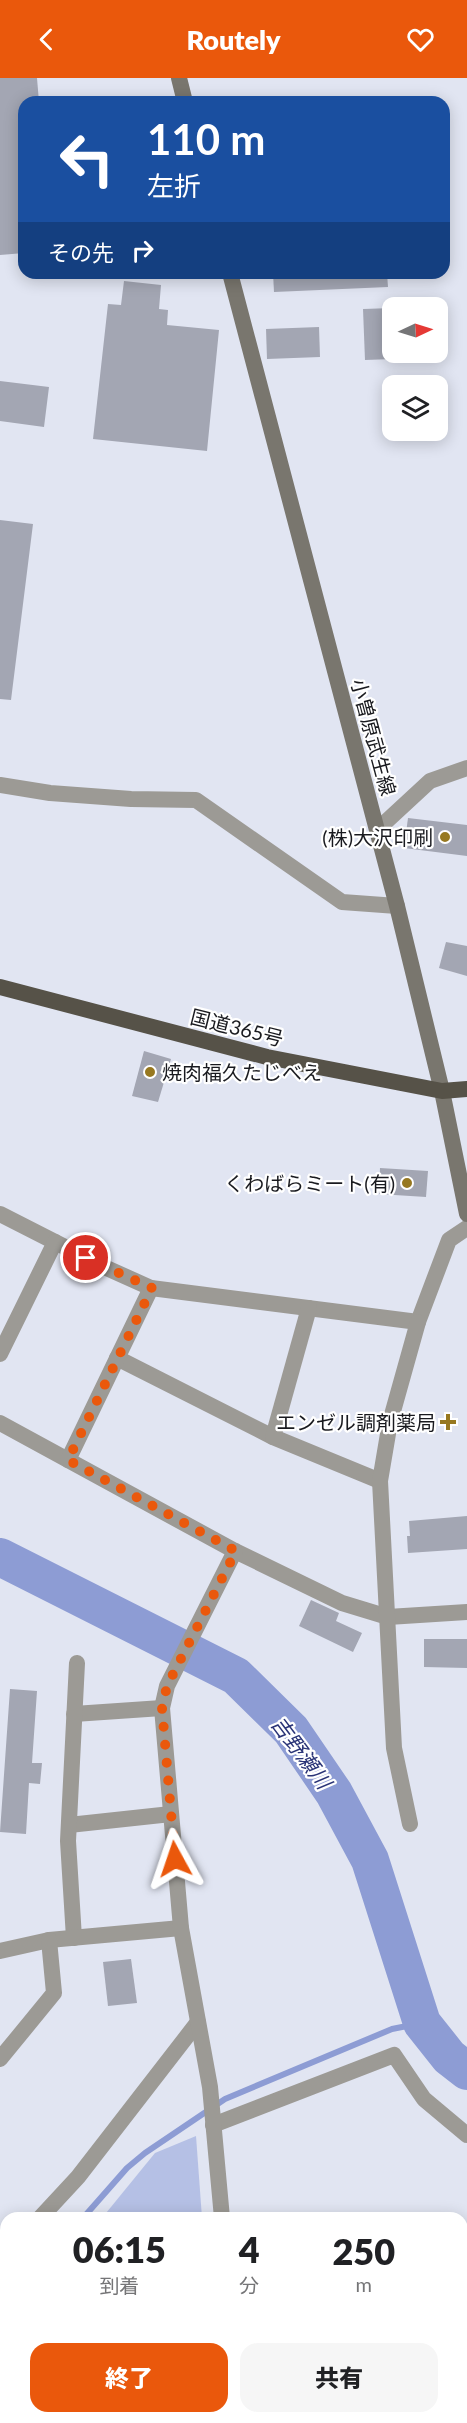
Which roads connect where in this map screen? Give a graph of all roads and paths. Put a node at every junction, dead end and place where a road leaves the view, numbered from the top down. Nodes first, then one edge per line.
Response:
1 (179, 78) edge
2 (184, 96) edge
3 (232, 279) edge
4 (467, 768) edge
5 (0, 785) edge
6 (377, 830) junction
7 (397, 906) junction
8 (0, 987) edge
9 (467, 1089) edge
10 (442, 1091) junction
11 (0, 1214) edge
12 (467, 1214) edge
13 (467, 1228) edge
14 (55, 1242) junction
15 (152, 1288) junction
16 (309, 1308) junction
17 (418, 1322) junction
18 (0, 1354) edge
19 (117, 1358) junction
20 (0, 1423) edge
21 (273, 1437) junction
22 (68, 1460) junction
23 (380, 1481) junction
24 (236, 1551) junction
25 (467, 1612) edge
26 (388, 1617) junction
27 (77, 1663) dead end
28 (162, 1708) junction
29 (74, 1714) junction
30 (171, 1814) junction
31 (410, 1824) dead end
32 (69, 1825) junction
33 (181, 1928) junction
34 (74, 1938) junction
35 (49, 1940) junction
36 (0, 1952) edge
37 (198, 2022) junction
38 (0, 2059) edge
39 (213, 2125) junction
40 (467, 2135) edge
41 (46, 2212) edge
42 (221, 2212) edge

1 - 2 main road
3 - 6 main road, 小曽原武生線
4 - 6 street
5 - 7 street
6 - 7 main road, 小曽原武生線
7 - 10 main road, 小曽原武生線
8 - 10 highway, 国道365号
9 - 10 highway, 国道365号
10 - 12 main road, 小曽原武生線
11 - 14 street
13 - 17 street
14 - 15 street
14 - 18 street
15 - 16 street
15 - 19 street
16 - 17 street
16 - 21 street
17 - 23 street
19 - 21 street
19 - 22 street
20 - 22 street
21 - 23 street
22 - 24 street
23 - 26 street
24 - 26 street
24 - 28 street
25 - 26 street
26 - 31 street
27 - 29 street
28 - 29 street
28 - 30 street
29 - 32 street
30 - 32 street
30 - 33 street
32 - 34 street
33 - 34 street
33 - 37 street
34 - 35 street
35 - 36 street
35 - 38 street
37 - 39 street
37 - 41 street
39 - 40 street
39 - 42 street

